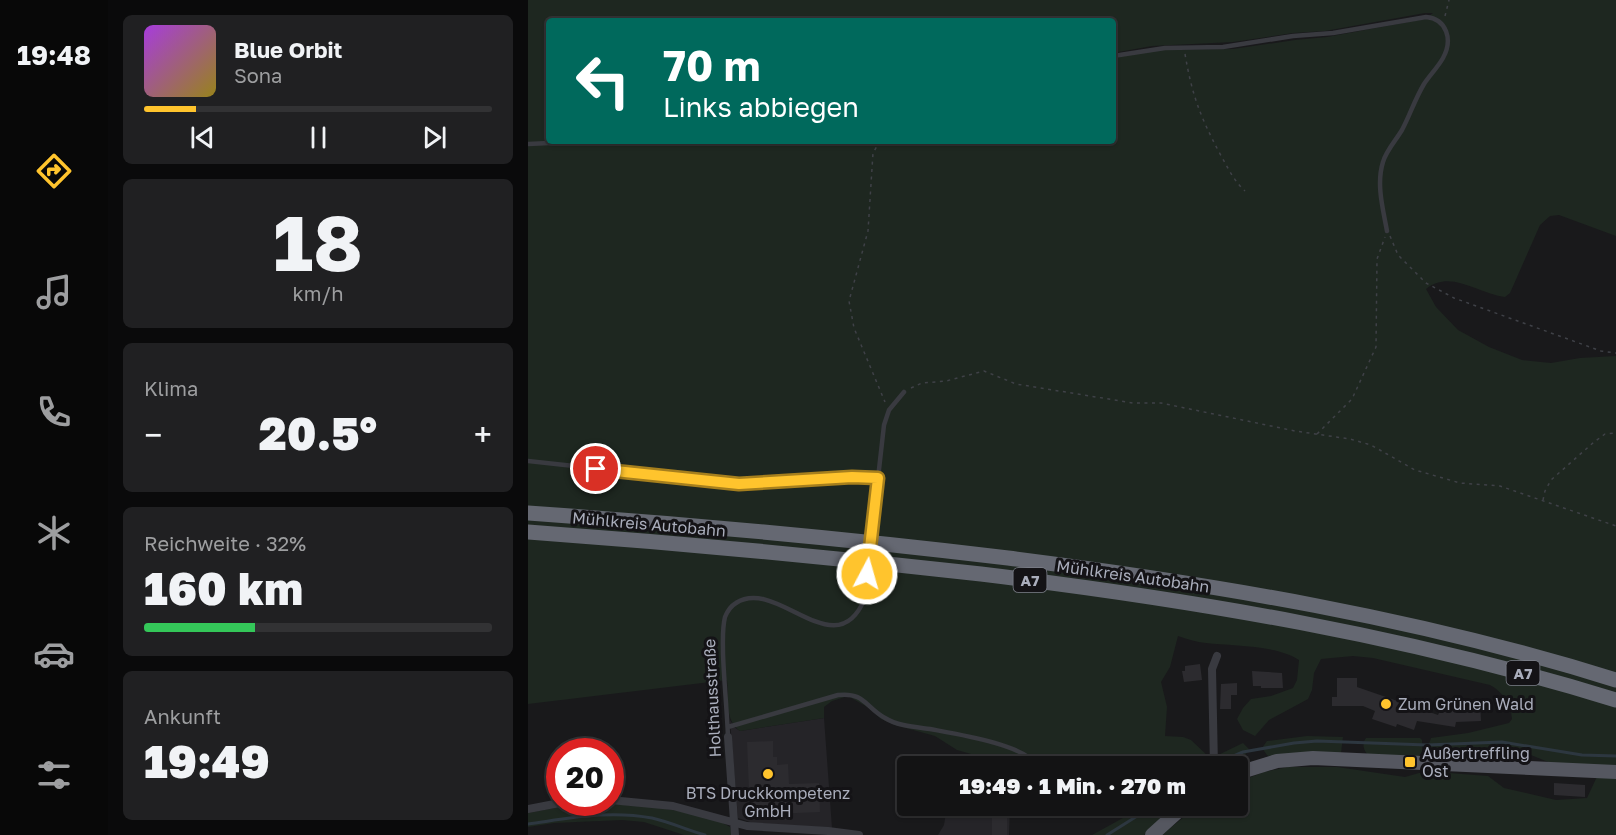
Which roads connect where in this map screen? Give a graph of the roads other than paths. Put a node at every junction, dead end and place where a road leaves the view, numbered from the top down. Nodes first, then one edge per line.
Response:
1 (1116, 55) edge
2 (546, 143) edge
3 (528, 144) edge
4 (1387, 231) road end
5 (904, 392) road end
6 (528, 461) edge
7 (878, 478) junction
8 (528, 513) edge
9 (528, 532) edge
10 (1217, 656) dead end
11 (1616, 680) edge
12 (1616, 700) edge
13 (728, 728) junction
14 (728, 737) joint
15 (1026, 756) edge
16 (1213, 756) edge
17 (1248, 770) edge
18 (1616, 772) edge
19 (624, 801) edge
20 (546, 806) edge
21 (528, 809) edge
22 (1173, 816) edge
23 (734, 822) junction
24 (735, 833) edge
25 (859, 835) edge
26 (1152, 835) edge

1 - 4 lane
2 - 3 lane
5 - 7 lane, Holthausstraße
6 - 7 lane
7 - 13 lane, Holthausstraße, bridge
8 - 11 highway, Mühlkreis Autobahn / A7
9 - 12 highway, Mühlkreis Autobahn / A7
10 - 16 street
13 - 14 lane, Holthausstraße
13 - 15 lane
14 - 23 street, Holthausstraße
17 - 18 main road
19 - 23 street
20 - 21 street
22 - 26 main road
23 - 24 street, Holthausstraße
23 - 25 street

